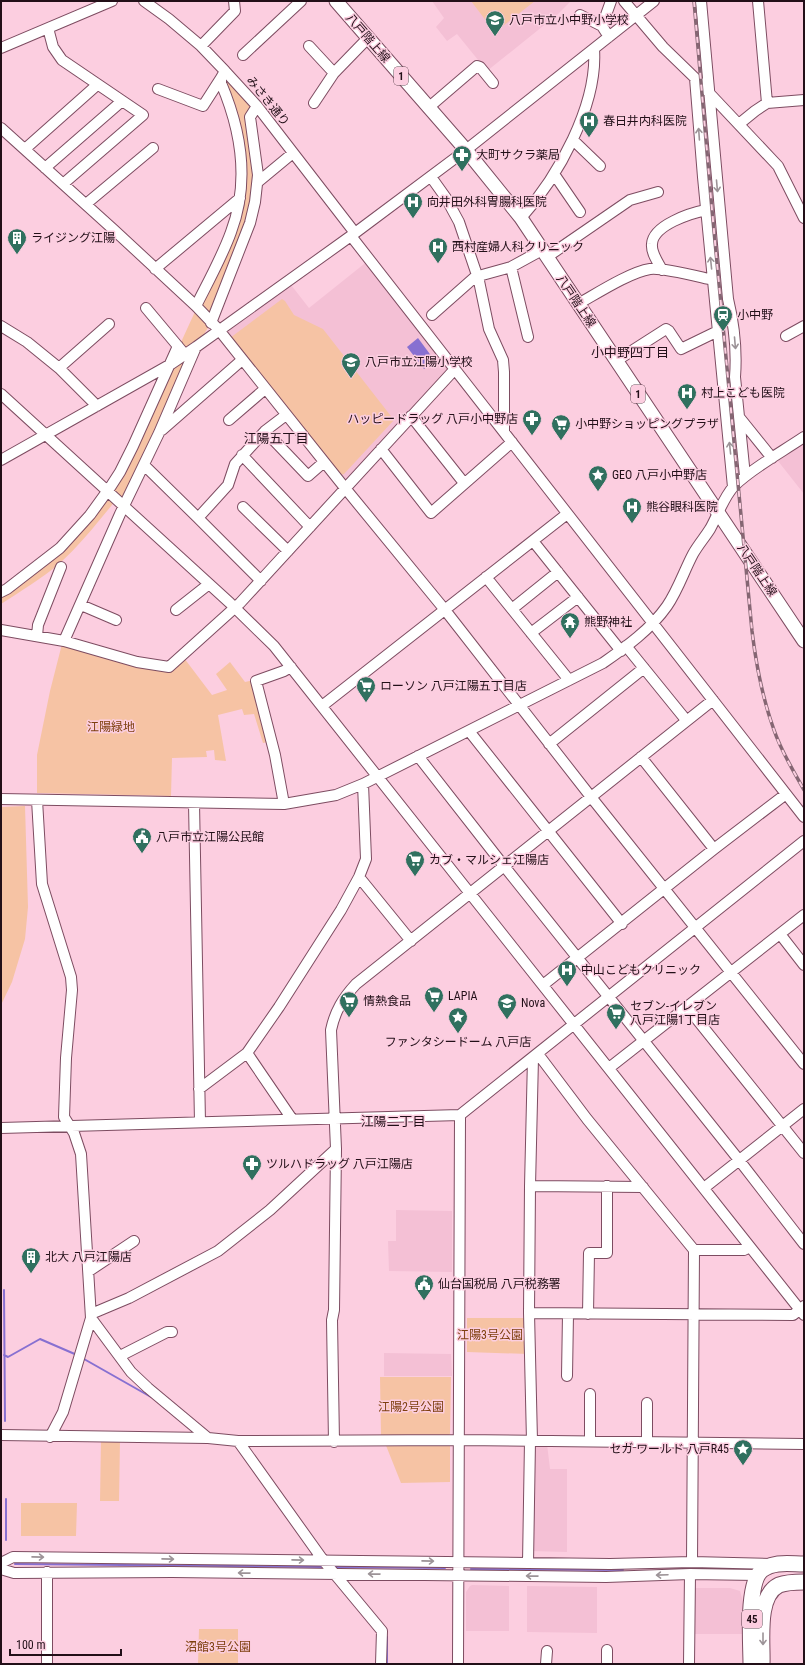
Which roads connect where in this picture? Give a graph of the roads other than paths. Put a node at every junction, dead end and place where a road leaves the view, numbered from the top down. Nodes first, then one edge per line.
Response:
1 (112, 1) edge
2 (144, 1) edge
3 (234, 1) edge
4 (301, 1) edge
5 (336, 1) edge
6 (611, 1) edge
7 (624, 1) edge
8 (654, 1) edge
9 (701, 1) edge
10 (758, 1) edge
11 (580, 15) dead end
12 (635, 16) junction
13 (602, 26) junction
14 (48, 28) junction
15 (609, 37) junction
16 (368, 38) junction
17 (201, 46) junction
18 (309, 46) dead end
19 (1, 48) edge
20 (594, 49) junction
21 (243, 55) dead end
22 (334, 73) junction
23 (223, 74) junction
24 (695, 78) junction
25 (493, 83) dead end
26 (97, 85) junction
27 (158, 89) dead end
28 (708, 92) junction
29 (804, 100) edge
30 (122, 101) junction
31 (314, 103) dead end
32 (767, 103) junction
33 (257, 106) junction
34 (428, 108) junction
35 (740, 124) junction
36 (1, 128) edge
37 (573, 140) junction
38 (152, 148) dead end
39 (25, 149) junction
40 (466, 150) junction
41 (293, 153) junction
42 (600, 166) dead end
43 (46, 168) junction
44 (554, 174) junction
45 (431, 177) junction
46 (258, 182) junction
47 (63, 184) junction
48 (658, 192) dead end
49 (240, 198) junction
50 (86, 204) junction
51 (706, 210) junction
52 (580, 212) dead end
53 (521, 218) junction
54 (804, 218) edge
55 (353, 234) junction
56 (544, 253) junction
57 (511, 267) junction
58 (155, 269) junction
59 (662, 270) junction
60 (477, 276) junction
61 (713, 280) junction
62 (578, 304) junction
63 (196, 306) junction
64 (146, 308) dead end
65 (432, 315) dead end
66 (211, 323) junction
67 (109, 324) dead end
68 (1, 326) edge
69 (804, 326) edge
70 (219, 330) junction
71 (718, 331) junction
72 (786, 336) dead end
73 (528, 337) dead end
74 (178, 346) junction
75 (196, 347) junction
76 (185, 354) junction
77 (242, 360) junction
78 (616, 361) junction
79 (171, 364) junction
80 (59, 368) junction
81 (455, 369) junction
82 (265, 389) junction
83 (1, 394) edge
84 (96, 406) junction
85 (286, 415) junction
86 (411, 416) junction
87 (739, 417) junction
88 (228, 420) dead end
89 (265, 431) junction
90 (504, 432) junction
91 (159, 433) junction
92 (46, 435) junction
93 (804, 437) edge
94 (512, 442) junction
95 (381, 449) junction
96 (242, 455) junction
97 (772, 458) junction
98 (1, 460) edge
99 (324, 462) junction
100 (144, 465) junction
101 (745, 476) junction
102 (464, 483) junction
103 (733, 487) junction
104 (345, 488) junction
105 (107, 492) junction
106 (124, 506) junction
107 (243, 507) dead end
108 (567, 514) junction
109 (718, 514) junction
110 (198, 518) junction
111 (310, 526) junction
112 (533, 541) junction
113 (288, 551) junction
114 (61, 568) dead end
115 (558, 572) junction
116 (486, 576) junction
117 (261, 581) junction
118 (209, 584) junction
119 (1, 592) edge
120 (578, 597) junction
121 (80, 605) junction
122 (235, 608) junction
123 (512, 609) junction
124 (176, 610) dead end
125 (445, 610) junction
126 (116, 620) dead end
127 (653, 623) junction
128 (1, 630) edge
129 (532, 633) junction
130 (37, 636) junction
131 (64, 641) junction
132 (804, 641) edge
133 (624, 648) junction
134 (291, 667) junction
135 (644, 668) junction
136 (569, 680) junction
137 (713, 700) junction
138 (322, 706) junction
139 (519, 706) junction
140 (686, 720) junction
141 (469, 731) junction
142 (549, 744) junction
143 (418, 756) junction
144 (641, 757) junction
145 (377, 777) junction
146 (363, 784) junction
147 (786, 794) junction
148 (591, 797) junction
149 (1, 799) edge
150 (37, 800) junction
151 (194, 803) junction
152 (284, 804) junction
153 (804, 817) edge
154 (548, 831) junction
155 (804, 841) edge
156 (714, 849) junction
157 (504, 866) junction
158 (359, 877) junction
159 (664, 890) junction
160 (470, 893) junction
161 (804, 915) edge
162 (622, 924) junction
163 (696, 928) junction
164 (780, 934) junction
165 (411, 941) junction
166 (579, 958) junction
167 (804, 965) edge
168 (731, 972) junction
169 (543, 985) junction
170 (610, 997) junction
171 (687, 1007) junction
172 (575, 1025) junction
173 (644, 1041) junction
174 (247, 1053) junction
175 (535, 1056) junction
176 (804, 1064) edge
177 (609, 1068) junction
178 (199, 1089) junction
179 (804, 1109) edge
180 (460, 1115) junction
181 (335, 1118) junction
182 (292, 1119) junction
183 (200, 1122) junction
184 (69, 1125) junction
185 (782, 1126) junction
186 (1, 1128) edge
187 (336, 1149) junction
188 (804, 1154) edge
189 (739, 1160) junction
190 (530, 1186) junction
191 (607, 1186) junction
192 (643, 1187) junction
193 (704, 1188) junction
194 (134, 1242) dead end
195 (804, 1244) edge
196 (750, 1246) junction
197 (694, 1250) junction
198 (89, 1271) junction
199 (802, 1310) edge
200 (530, 1313) junction
201 (568, 1314) junction
202 (588, 1314) junction
203 (694, 1314) junction
204 (91, 1316) junction
205 (172, 1332) dead end
206 (120, 1356) junction
207 (567, 1376) dead end
208 (590, 1394) dead end
209 (647, 1403) dead end
210 (1, 1435) edge
211 (50, 1437) junction
212 (208, 1438) junction
213 (459, 1440) junction
214 (238, 1441) junction
215 (531, 1441) junction
216 (590, 1441) junction
217 (334, 1442) junction
218 (647, 1442) junction
219 (692, 1442) junction
220 (804, 1444) edge
221 (323, 1560) junction
222 (458, 1562) junction
223 (670, 1562) junction
224 (692, 1562) junction
225 (1, 1563) edge
226 (528, 1563) junction
227 (775, 1564) junction
228 (804, 1564) edge
229 (1, 1569) edge
230 (47, 1572) junction
231 (334, 1574) junction
232 (690, 1574) junction
233 (458, 1575) junction
234 (730, 1575) junction
235 (757, 1575) junction
236 (804, 1575) edge
237 (804, 1582) edge
238 (752, 1596) junction
239 (763, 1614) junction
240 (607, 1650) dead end
241 (547, 1651) dead end
242 (47, 1664) edge
243 (381, 1664) edge
244 (458, 1664) edge
245 (546, 1664) edge
246 (607, 1664) edge
247 (690, 1664) edge
248 (751, 1664) edge
249 (762, 1664) edge

1 - 14 street
2 - 17 street, みさき通り
3 - 17 street
4 - 21 street
5 - 16 main road, 八戸階上線 / 1
6 - 13 street
7 - 12 street
8 - 12 street
9 - 28 street
10 - 32 street
11 - 13 street
12 - 15 street
12 - 24 street
13 - 15 street
14 - 19 street
14 - 26 street
15 - 20 street
16 - 22 street
16 - 34 main road, 八戸階上線 / 1
17 - 23 street, みさき通り
18 - 22 street
20 - 37 street
20 - 40 street
22 - 31 street
23 - 27 street
23 - 33 street, みさき通り
23 - 49 street
24 - 28 street
51 -> 24 street
25 - 34 street
26 - 30 street
26 - 39 street
28 - 35 street
28 -> 87 street
29 - 32 street
30 - 43 street
30 - 47 street
32 - 35 street
33 - 41 street, みさき通り
33 - 46 street
34 - 40 main road, 八戸階上線 / 1
35 - 54 street
36 - 39 street
37 - 42 street
37 - 44 street
38 - 50 street
39 - 43 street
40 - 45 street
40 - 53 main road, 八戸階上線 / 1
41 - 46 street
41 - 55 street, みさき通り
43 - 47 street
44 - 52 street
44 - 53 street
45 - 55 street
45 - 60 street
46 - 66 street
47 - 50 street
48 - 56 street
49 - 58 street
49 - 63 street
50 - 58 street
51 - 59 street
61 -> 51 street
53 - 56 main road, 八戸階上線 / 1
55 - 70 street
55 - 81 street, みさき通り
56 - 57 street
56 - 62 main road, 八戸階上線 / 1
57 - 60 street
57 - 73 street
58 - 63 street
59 - 61 street
59 - 62 street
60 - 65 street
60 - 90 street
61 - 71 street
62 - 78 main road, 八戸階上線 / 1
63 - 66 street
64 - 74 street
66 - 70 street
67 - 80 street
68 - 80 street
69 - 72 street
70 - 75 street
70 - 77 street
71 - 78 street
103 -> 71 street
74 - 76 street
74 - 79 street
75 - 76 street
75 - 91 street
76 - 79 street
77 - 82 street
77 - 91 street
78 - 109 main road, 八戸階上線 / 1
79 - 84 street
79 - 105 street
80 - 84 street
81 - 86 street
81 - 90 street, みさき通り
82 - 85 street
82 - 88 street
83 - 92 street
84 - 92 street
85 - 89 street
85 - 99 street
86 - 95 street
86 - 102 street
87 - 97 street
87 - 101 street
89 - 96 street
89 - 99 street
90 - 94 street, みさき通り
91 - 100 street
92 - 98 street
92 - 105 street
93 - 97 street
94 - 102 street
94 - 108 street, みさき通り
95 - 102 street
95 - 104 street
96 - 110 street
96 - 111 street
97 - 101 street
99 - 104 street
100 - 106 street
100 - 110 street
101 - 103 street
103 - 109 street
104 - 111 street
104 - 125 street
105 - 106 street
105 - 119 street
106 - 118 street
106 - 121 street
107 - 113 street
108 - 112 street
108 - 127 street, みさき通り
109 - 127 street
109 - 132 main road, 八戸階上線 / 1
110 - 117 street
111 - 113 street
112 - 115 street
112 - 116 street
113 - 117 street
114 - 130 street
115 - 120 street
115 - 123 street
116 - 123 street
116 - 125 street
117 - 122 street
118 - 122 street
118 - 124 street
120 - 129 street
120 - 133 street
121 - 126 street
121 - 131 street
122 - 131 street
122 - 134 street
123 - 129 street
125 - 138 street
125 - 139 street
127 - 133 street
127 - 137 street, みさき通り
128 - 130 street
129 - 136 street
130 - 131 street
133 - 135 street
133 - 136 street
134 - 138 street
134 - 152 street
135 - 140 street
135 - 142 street
136 - 139 street
137 - 140 street
137 - 147 street, みさき通り
138 - 145 street
139 - 141 street
139 - 142 street
140 - 144 street
141 - 143 street
141 - 154 street
142 - 148 street
143 - 145 street
143 - 157 street
144 - 148 street
144 - 156 street
145 - 146 street
145 - 160 street
146 - 152 street
146 - 158 street
147 - 153 street, みさき通り
147 - 156 street
148 - 154 street
148 - 159 street
149 - 150 street
150 - 151 street
150 - 184 street
151 - 152 street
151 - 178 street
154 - 157 street
154 - 162 street
155 - 163 street
156 - 159 street
157 - 160 street
157 - 166 street
158 - 165 street
158 - 174 street
159 - 162 street
159 - 163 street
160 - 165 street
160 - 169 street
161 - 164 street
162 - 166 street
163 - 168 street
163 - 170 street
164 - 167 street
164 - 168 street
165 - 181 street
166 - 169 street
166 - 170 street
168 - 171 street
168 - 176 street
169 - 172 street
170 - 172 street
170 - 173 street
171 - 173 street
171 - 185 street
172 - 175 street
172 - 177 street
173 - 177 street
173 - 189 street
174 - 178 street
174 - 182 street
175 - 180 street
175 - 190 street
175 - 192 street
177 - 193 street
178 - 183 street
179 - 185 street
180 - 181 street
180 - 213 street
181 - 182 street
181 - 187 street
182 - 183 street
183 - 184 street
184 - 186 street
184 - 198 street
185 - 188 street
185 - 189 street
187 - 204 street
187 - 217 street
189 - 193 street
189 - 195 street
190 - 191 street
190 - 200 street
191 - 192 street
191 - 202 street
192 - 197 street
193 - 196 street
194 - 198 street
196 - 197 street
196 - 199 street
197 - 203 street
198 - 204 street
199 - 203 street
200 - 201 street
200 - 215 street
201 - 202 street
201 - 207 street
202 - 203 street
203 - 219 street
204 - 206 street
204 - 211 street
205 - 206 street
206 - 212 street
208 - 216 street
209 - 218 street
210 - 211 street
211 - 212 street
212 - 214 street
213 - 215 street
213 - 217 street
213 - 222 street
214 - 217 street
214 - 221 street
215 - 216 street
215 - 226 street
216 - 218 street
218 - 219 street
219 - 220 street
219 - 224 street
221 -> 222 street
225 -> 221 street
221 - 231 street
222 - 226 street
222 - 233 street
223 - 224 street
223 - 226 street
223 - 235 street
224 - 227 street
227 - 228 highway
227 - 235 highway
229 - 230 street
231 -> 230 street
230 - 242 street
233 -> 231 street
231 - 243 street
232 -> 233 street
232 - 234 street
232 - 247 street
233 - 244 street
234 - 235 street
234 - 238 street
235 - 236 highway
235 - 238 highway, 45
235 - 239 highway
237 - 239 highway, 45
238 - 248 highway, 45
239 -> 249 highway, 45
240 - 246 street
241 - 245 street

